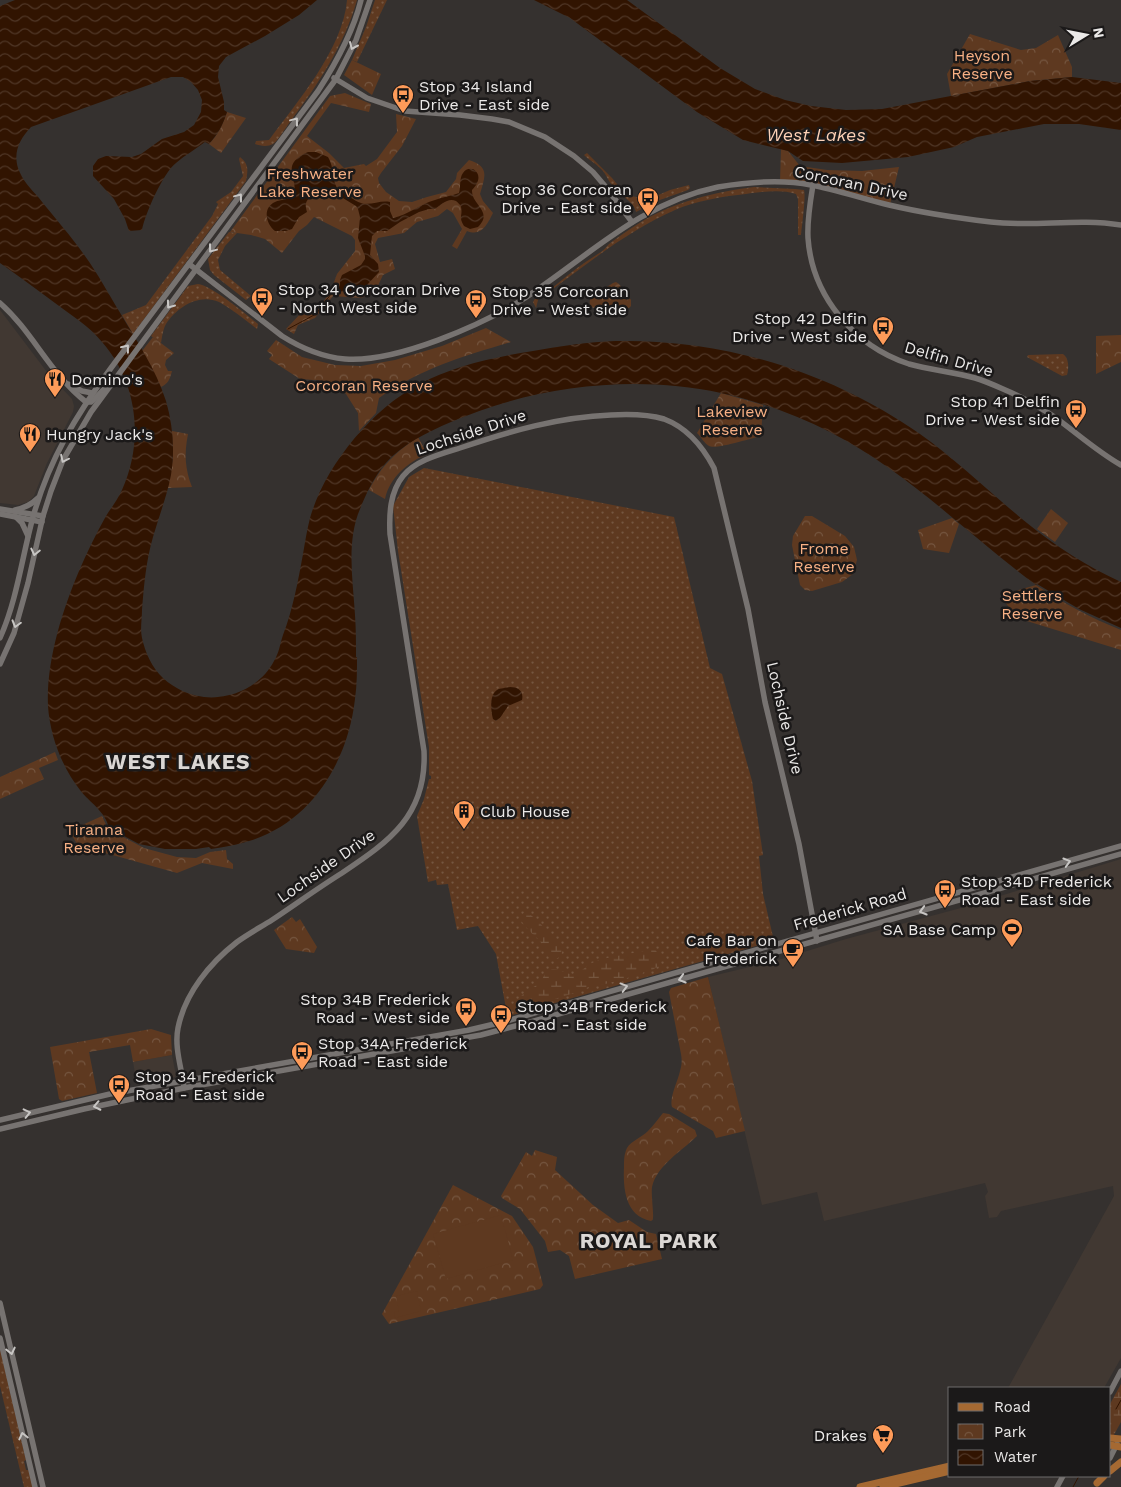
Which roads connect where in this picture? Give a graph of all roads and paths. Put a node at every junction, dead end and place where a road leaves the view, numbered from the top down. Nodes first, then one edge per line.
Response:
1 (361, 0) edge
2 (370, 0) edge
3 (329, 74) junction
4 (336, 79) junction
5 (264, 163) junction
6 (272, 167) junction
7 (813, 185) junction
8 (238, 214) junction
9 (632, 222) junction
10 (1121, 225) edge
11 (214, 230) junction
12 (189, 264) junction
13 (196, 270) junction
14 (0, 303) edge
15 (64, 382) junction
16 (112, 383) junction
17 (72, 391) junction
18 (92, 393) junction
19 (86, 402) junction
20 (79, 413) junction
21 (1121, 465) edge
22 (39, 497) junction
23 (0, 509) edge
24 (11, 511) junction
25 (0, 514) edge
26 (16, 517) junction
27 (33, 517) junction
28 (42, 519) junction
29 (28, 538) junction
30 (0, 638) edge
31 (0, 664) edge
32 (1121, 846) edge
33 (1121, 854) edge
34 (815, 933) junction
35 (817, 941) junction
36 (183, 1080) junction
37 (184, 1088) junction
38 (0, 1120) edge
39 (0, 1129) edge
40 (0, 1303) edge
41 (0, 1338) edge
42 (1121, 1371) edge
43 (1111, 1390) edge
44 (1121, 1438) edge
45 (1116, 1446) edge
46 (1121, 1462) edge
47 (948, 1466) edge
48 (1111, 1470) edge
49 (948, 1471) edge
50 (35, 1487) edge
51 (43, 1487) edge
52 (860, 1487) edge
53 (883, 1487) edge

1 - 3 main road
2 -> 4 main road
3 - 4 main road
5 -> 3 main road
4 - 6 main road
4 - 9 main road
5 - 6 main road
11 -> 5 main road
6 - 8 main road
7 - 9 main road, Corcoran Drive
7 - 10 main road, Corcoran Drive
7 - 21 main road, Delfin Drive
8 - 11 main road
8 -> 13 main road
9 - 13 main road, Corcoran Drive
11 - 12 main road
12 - 13 main road, Corcoran Drive
18 -> 12 main road
13 -> 16 main road
14 - 15 main road
15 - 17 main road
15 - 18 main road
16 - 19 main road
16 -> 28 main road
17 - 19 main road
17 - 20 main road
18 - 19 main road
19 - 20 main road
20 - 22 main road
22 - 24 main road
22 - 27 main road
23 - 24 main road
24 - 27 main road
25 - 26 main road
26 - 27 main road
26 - 29 main road
27 - 28 main road
27 - 29 main road
28 -> 31 main road
29 - 30 main road
34 -> 32 main road, Frederick Road
33 -> 35 main road, Frederick Road
34 - 35 main road, Lochside Drive
36 -> 34 main road, Frederick Road
34 - 36 main road, Lochside Drive
35 -> 37 main road, Frederick Road
36 - 37 main road, Lochside Drive
38 -> 36 main road, Frederick Road
37 -> 39 main road, Frederick Road
40 -> 51 main road
50 -> 41 main road
42 - 43 main road
44 - 45 main road
46 - 48 main road
47 - 52 main road
49 - 53 main road

